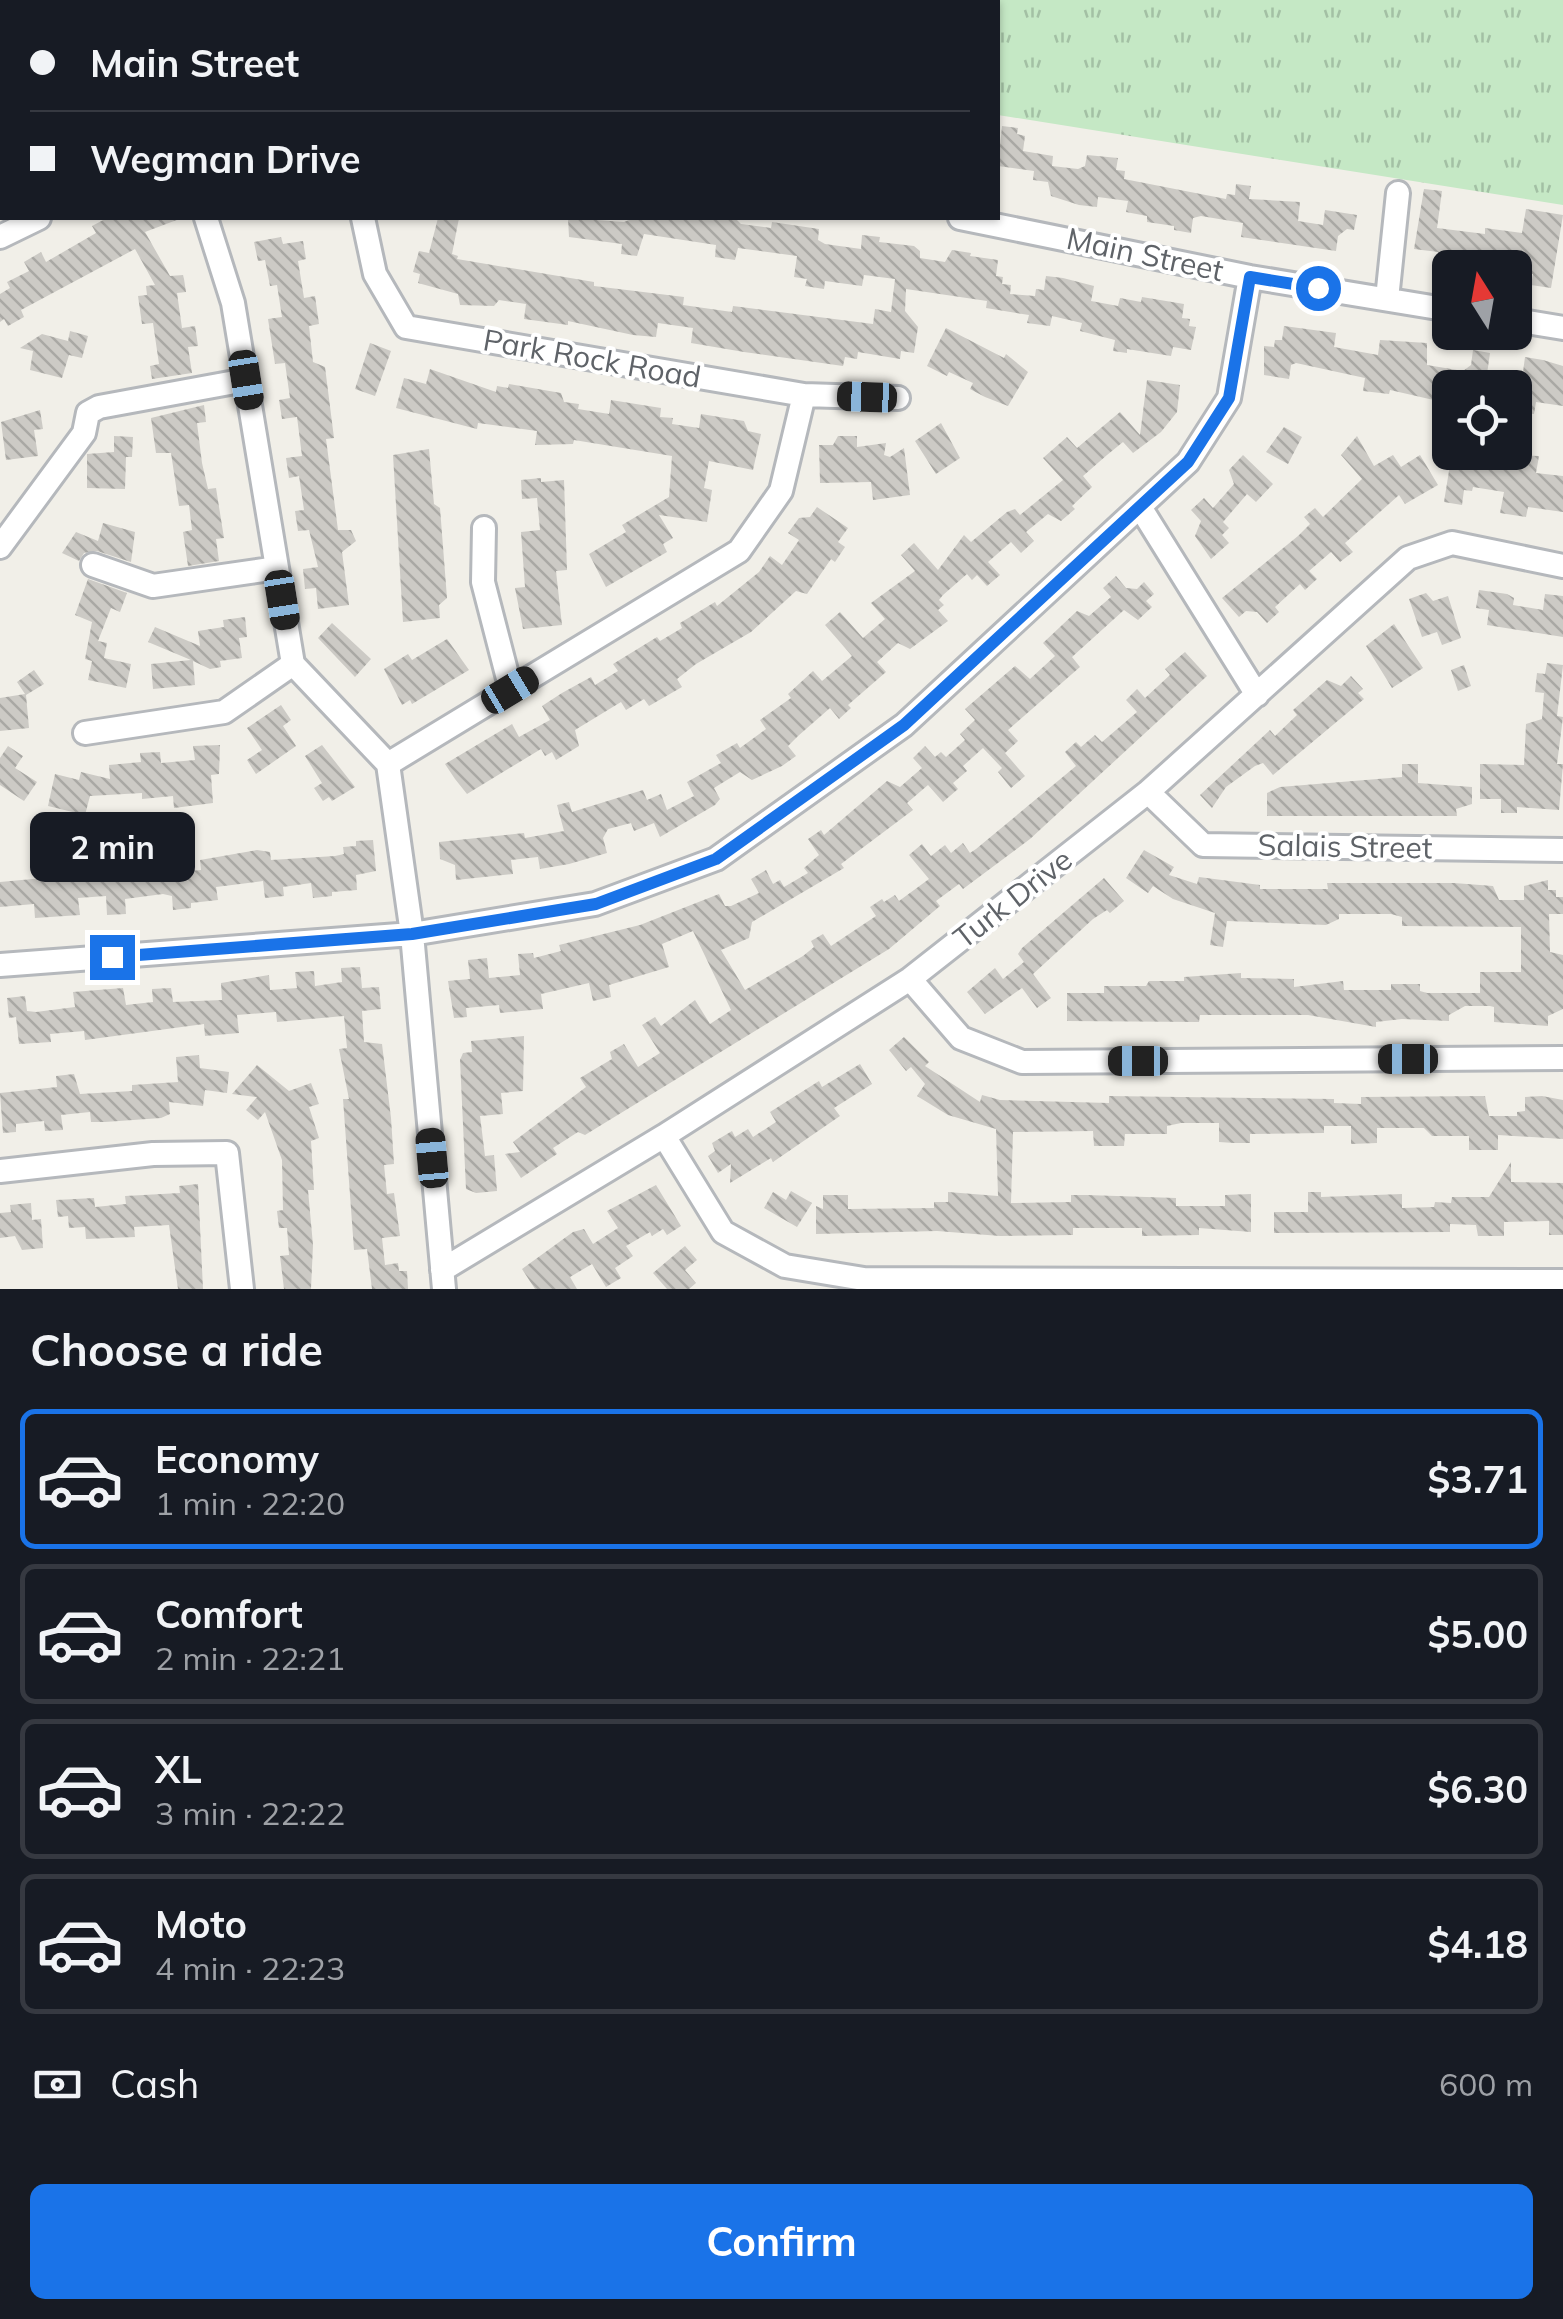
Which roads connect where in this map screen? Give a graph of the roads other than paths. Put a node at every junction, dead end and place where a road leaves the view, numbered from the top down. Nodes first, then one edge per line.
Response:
1 (1398, 193) dead end
2 (35, 220) edge
3 (207, 220) edge
4 (363, 220) edge
5 (970, 220) edge
6 (0, 236) edge
7 (1250, 277) junction
8 (1387, 299) junction
9 (1432, 307) edge
10 (1532, 323) edge
11 (1563, 328) edge
12 (246, 380) junction
13 (804, 395) junction
14 (898, 398) dead end
15 (1140, 507) junction
16 (484, 528) dead end
17 (0, 547) edge
18 (93, 565) dead end
19 (1563, 566) edge
20 (277, 568) junction
21 (293, 664) junction
22 (510, 690) junction
23 (1257, 695) junction
24 (85, 733) dead end
25 (388, 764) junction
26 (1148, 792) junction
27 (1563, 850) edge
28 (412, 934) junction
29 (0, 965) edge
30 (910, 980) junction
31 (1563, 1058) edge
32 (664, 1136) junction
33 (0, 1171) edge
34 (443, 1279) edge
35 (1563, 1281) edge
36 (242, 1289) edge

1 - 8 street
2 - 6 street
3 - 12 street
4 - 13 street, Park Rock Road
5 - 7 street, Main Street
7 - 8 street, Main Street
7 - 15 street
8 - 9 street, Main Street
10 - 11 street
12 - 17 street
12 - 20 street
13 - 14 street, Park Rock Road
13 - 22 street
15 - 23 street
15 - 28 street
16 - 22 street
18 - 20 street
19 - 23 street, Turk Drive
20 - 21 street
21 - 24 street
21 - 25 street
22 - 25 street
23 - 26 street, Turk Drive
25 - 28 street
26 - 27 street, Salais Street
26 - 30 street, Turk Drive
28 - 29 street
28 - 34 street
30 - 31 street
30 - 32 street, Turk Drive
32 - 34 street, Turk Drive
32 - 35 street
33 - 36 street

